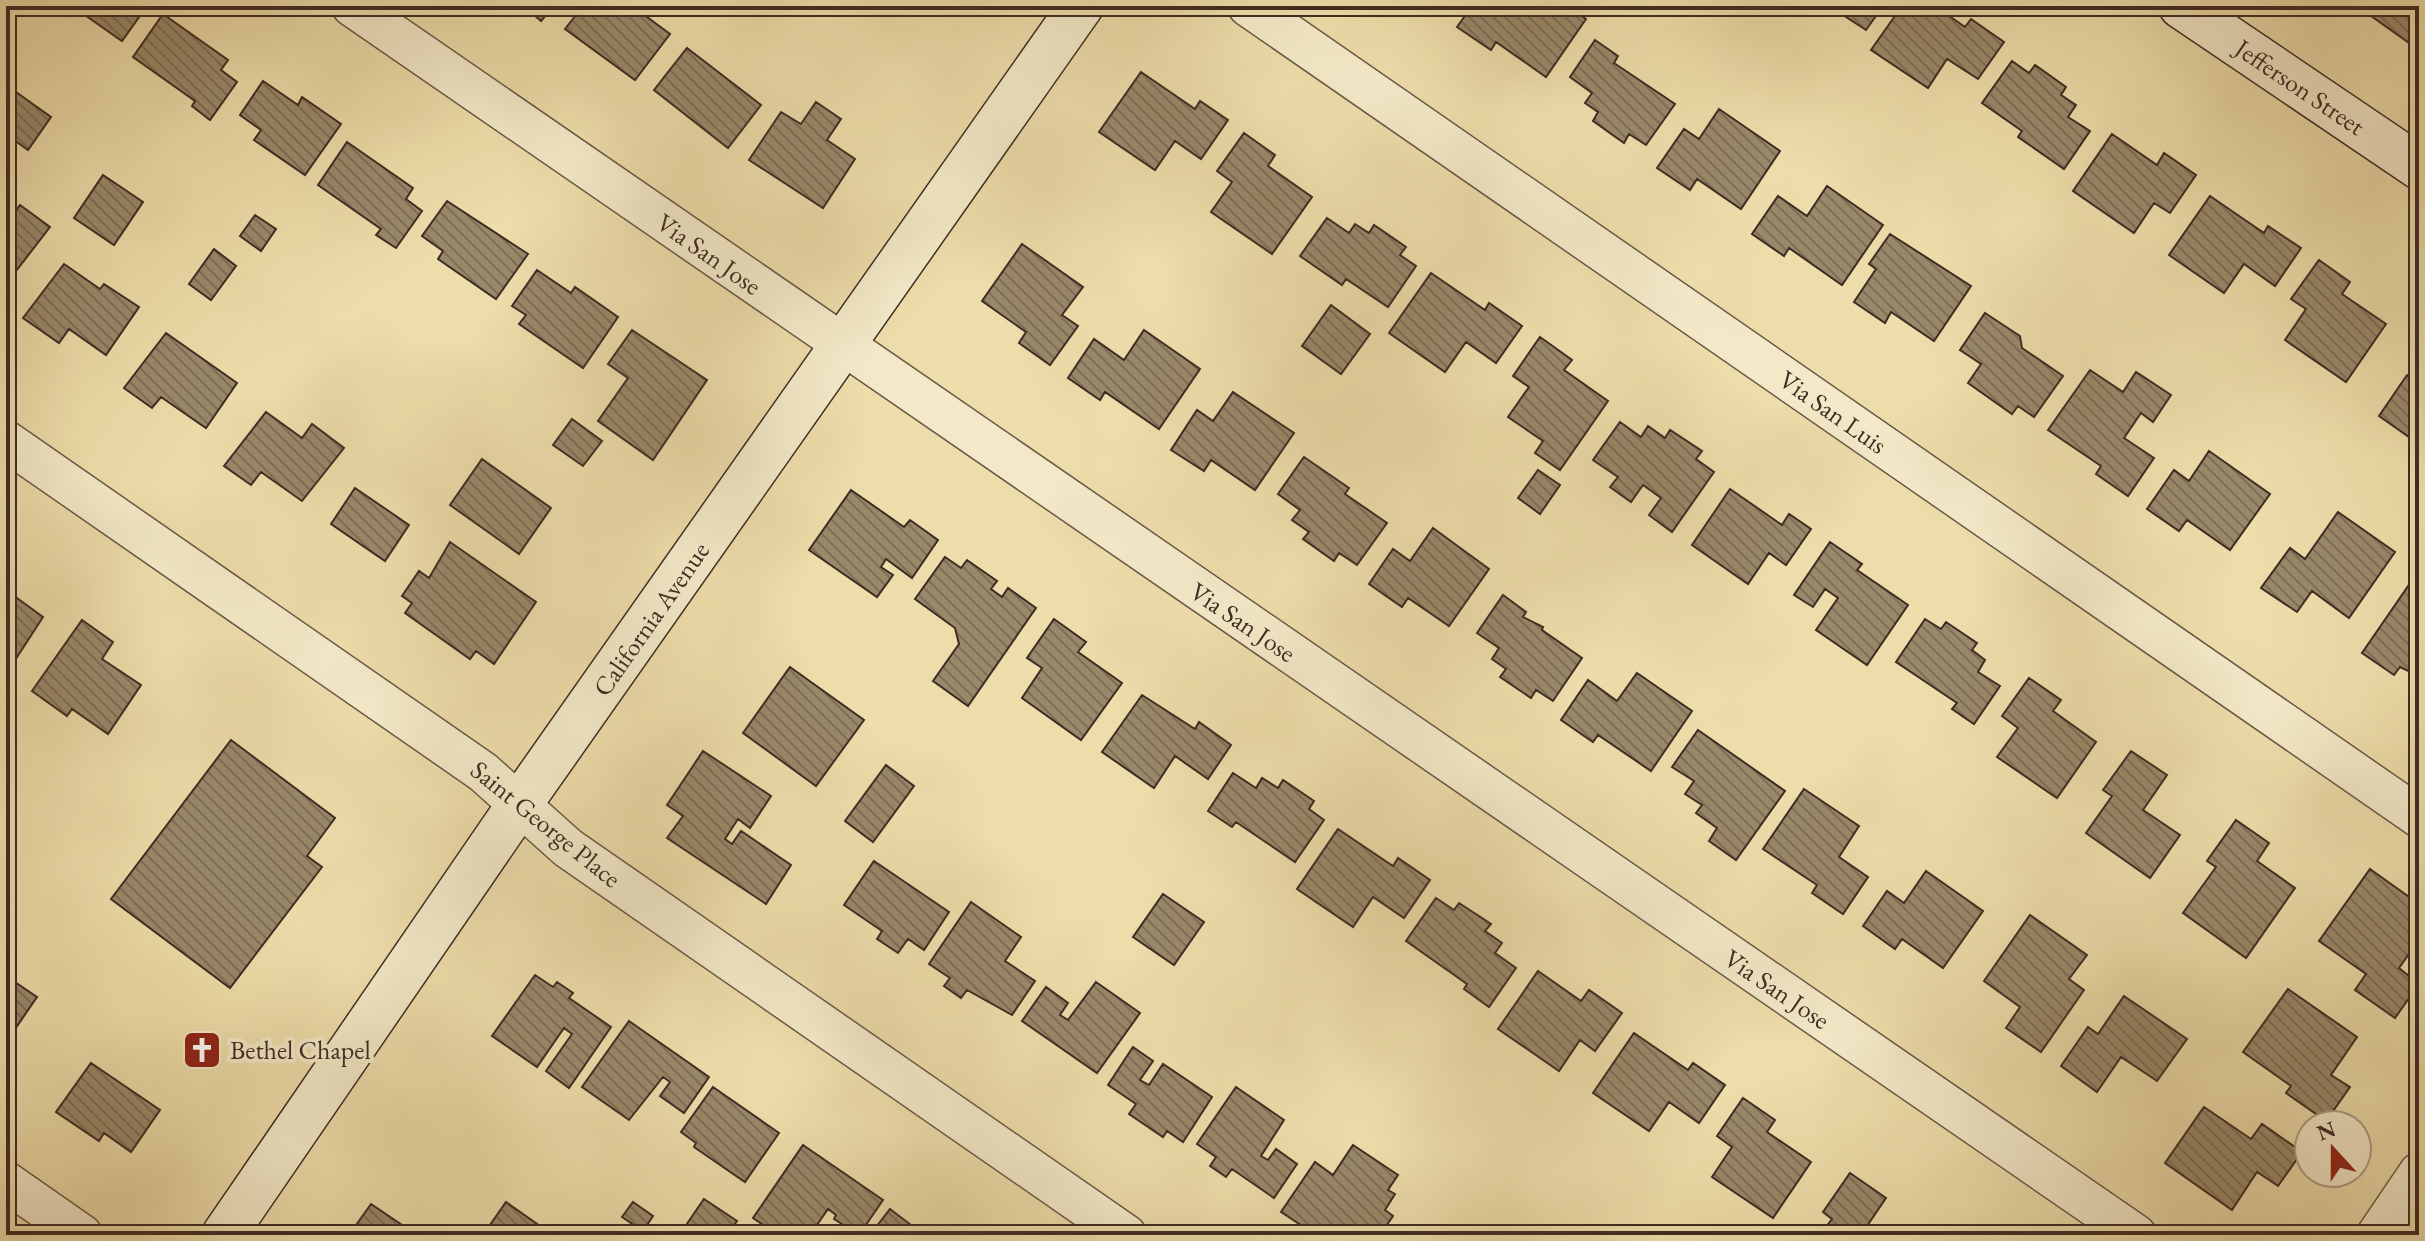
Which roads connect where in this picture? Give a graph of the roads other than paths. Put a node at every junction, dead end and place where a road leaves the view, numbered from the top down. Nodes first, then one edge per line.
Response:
1 (352, 6) edge
2 (1081, 6) edge
3 (1248, 6) edge
4 (2181, 6) edge
5 (2419, 167) edge
6 (844, 348) junction
7 (6, 441) edge
8 (519, 805) junction
9 (2419, 817) edge
10 (2419, 1173) edge
11 (6, 1182) edge
12 (82, 1235) edge
13 (224, 1235) edge
14 (1126, 1235) edge
15 (2136, 1235) edge
16 (2377, 1235) edge

1 - 6 street, Via San Jose
2 - 6 main road, California Avenue
3 - 9 street, Via San Luis
4 - 5 main road, Jefferson Street
6 - 8 main road, California Avenue
6 - 15 street, Via San Jose
7 - 8 street, Saint George Place
8 - 13 main road, California Avenue
8 - 14 street, Saint George Place
10 - 16 street
11 - 12 street

